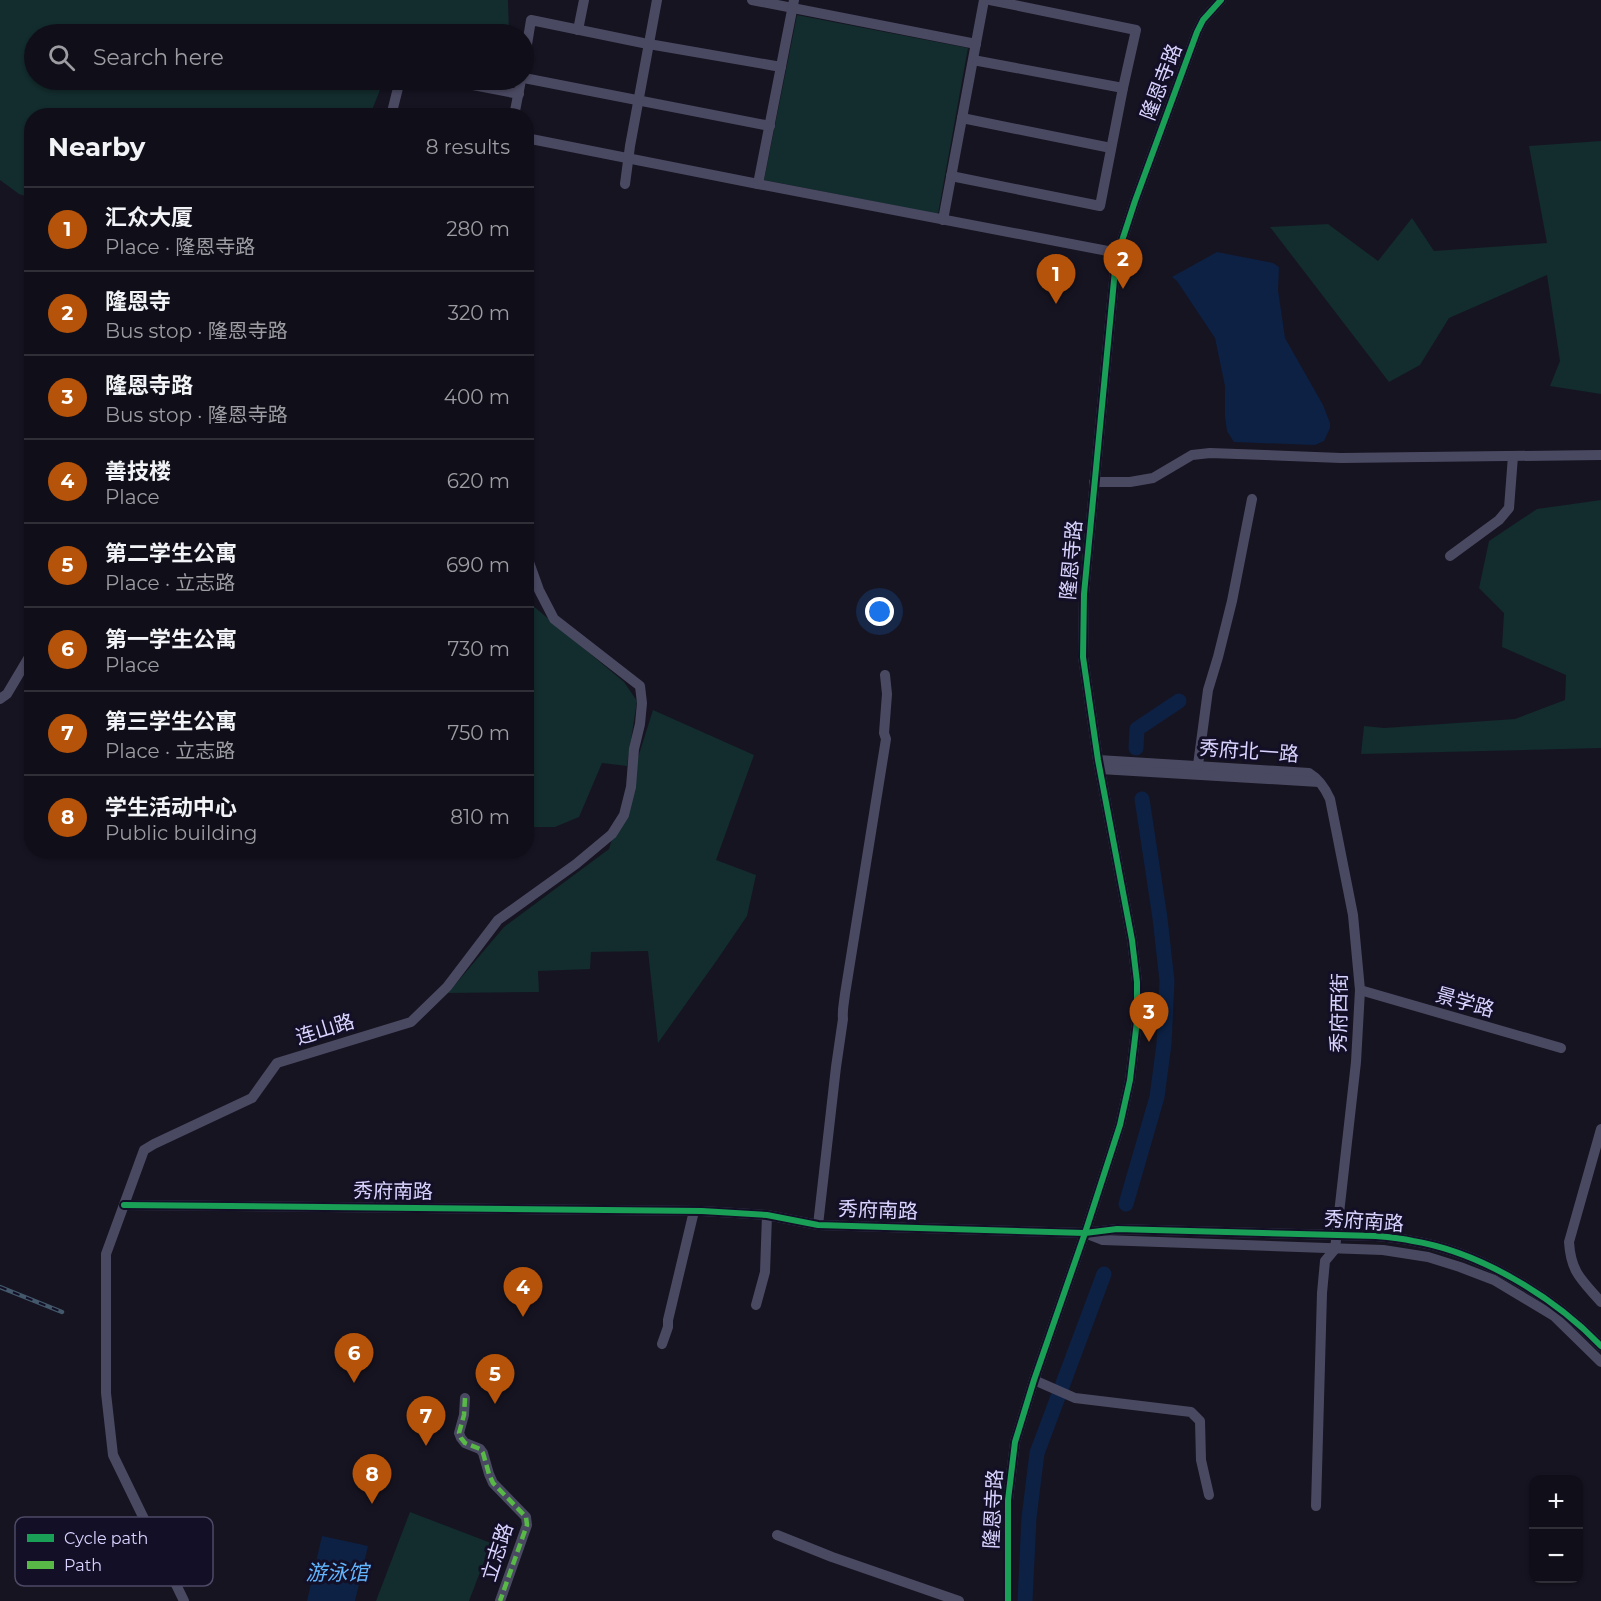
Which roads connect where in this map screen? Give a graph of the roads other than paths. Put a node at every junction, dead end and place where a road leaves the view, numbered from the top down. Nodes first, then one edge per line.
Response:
1 (584, 0) edge
2 (657, 0) edge
3 (752, 0) edge
4 (984, 0) edge
5 (990, 0) edge
6 (1221, 0) edge
7 (793, 4) edge
8 (530, 24) edge
9 (578, 30) junction
10 (650, 43) junction
11 (976, 44) junction
12 (973, 60) junction
13 (781, 67) junction
14 (534, 81) edge
15 (1123, 88) junction
16 (398, 90) edge
17 (498, 90) edge
18 (520, 90) edge
19 (519, 94) junction
20 (638, 101) junction
21 (393, 108) edge
22 (516, 108) edge
23 (962, 118) junction
24 (770, 126) junction
25 (534, 140) edge
26 (1111, 148) junction
27 (628, 158) junction
28 (951, 176) junction
29 (625, 184) dead end
30 (758, 184) junction
31 (943, 220) junction
32 (1118, 253) junction
33 (1601, 455) edge
34 (1513, 456) junction
35 (1094, 482) junction
36 (1252, 499) dead end
37 (1450, 555) dead end
38 (534, 577) edge
39 (24, 665) edge
40 (885, 675) dead end
41 (0, 699) edge
42 (1099, 764) junction
43 (1198, 765) junction
44 (1319, 782) junction
45 (1360, 990) junction
46 (1561, 1048) dead end
47 (1601, 1129) edge
48 (124, 1205) junction
49 (694, 1211) junction
50 (766, 1215) junction
51 (818, 1224) junction
52 (1085, 1233) junction
53 (1337, 1234) junction
54 (1335, 1249) junction
55 (1601, 1302) edge
56 (756, 1305) dead end
57 (662, 1344) dead end
58 (1597, 1344) edge
59 (1601, 1362) edge
60 (1038, 1382) junction
61 (465, 1398) dead end
62 (1209, 1495) dead end
63 (1316, 1506) dead end
64 (143, 1517) edge
65 (777, 1535) dead end
66 (177, 1586) edge
67 (184, 1601) edge
68 (500, 1601) edge
69 (959, 1601) edge
70 (1008, 1601) edge

1 - 9 street
2 - 10 street
3 - 7 street
4 - 11 street
5 - 15 street
6 - 32 street, 隆恩寺路
7 - 11 street
7 - 13 street
8 - 9 street
9 - 10 street
10 - 13 street
10 - 20 street
11 - 12 street
12 - 15 street
12 - 23 street
13 - 24 street
14 - 20 street
15 - 26 street
16 - 21 street
17 - 19 street
18 - 19 street
19 - 22 street
20 - 24 street
20 - 27 street
23 - 26 street
23 - 28 street
24 - 30 street
25 - 27 street
26 - 28 street
27 - 29 street
27 - 30 street
28 - 31 street
30 - 31 street
31 - 32 street
32 - 35 street, 隆恩寺路
33 - 34 street
34 - 35 street
34 - 37 street
35 - 42 street, 隆恩寺路
36 - 43 street
38 - 48 street, 连山路
39 - 41 street
40 - 51 street
42 - 43 street, 秀府北一路
42 - 44 street, 秀府北一路
42 - 52 street, 隆恩寺路
43 - 44 street, 秀府北一路
44 - 45 street, 秀府西街
45 - 46 street, 景学路
45 - 53 street, 秀府西街
47 - 55 street
48 - 49 street, 秀府南路
48 - 64 street, 连山路
49 - 50 street, 秀府南路
49 - 57 street
50 - 51 street, 秀府南路
50 - 56 street
51 - 52 street, 秀府南路
52 - 53 street, 秀府南路
52 - 54 street, 秀府南路
52 - 60 street, 隆恩寺路
53 - 54 street, 秀府西街
53 - 58 street, 秀府南路
54 - 58 street, 秀府南路
54 - 63 street, 秀府西街
58 - 59 street, 秀府南路
60 - 62 street
60 - 70 street, 隆恩寺路
61 - 68 street, 立志路
65 - 69 street
66 - 67 street, 连山路

